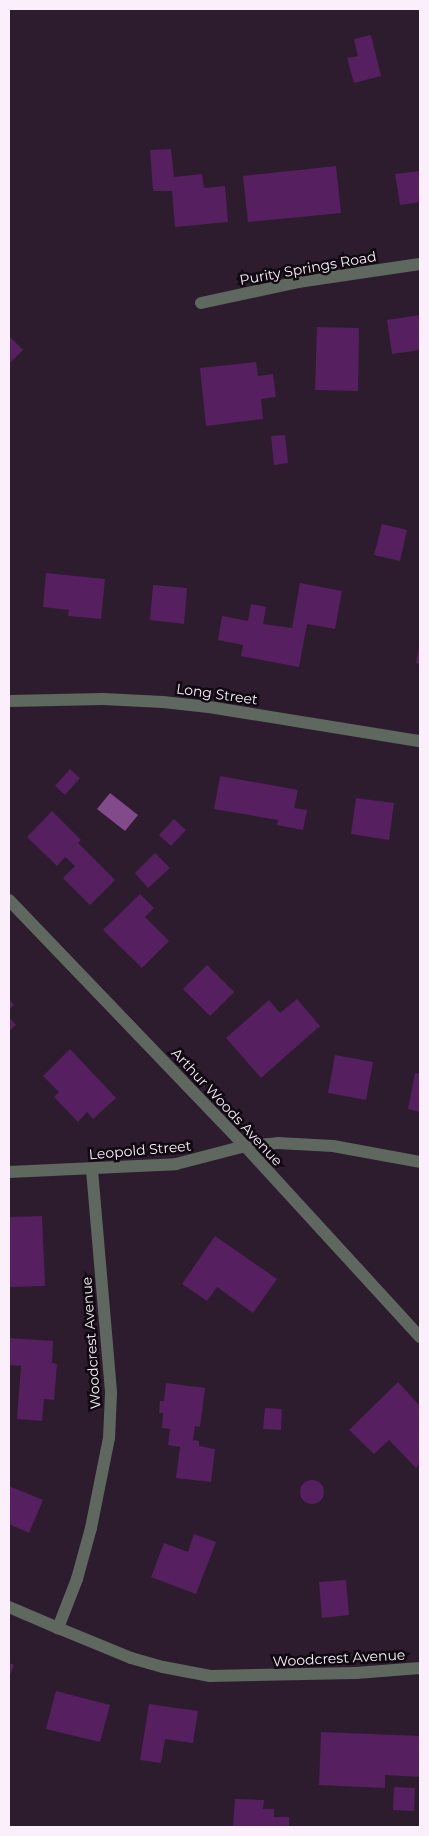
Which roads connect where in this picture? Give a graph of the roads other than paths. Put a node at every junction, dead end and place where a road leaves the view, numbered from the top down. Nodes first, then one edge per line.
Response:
1 (420, 264) edge
2 (201, 303) dead end
3 (9, 701) edge
4 (420, 741) edge
5 (9, 900) edge
6 (245, 1146) junction
7 (420, 1162) edge
8 (92, 1170) junction
9 (9, 1172) edge
10 (420, 1337) edge
11 (9, 1607) edge
12 (58, 1628) junction
13 (420, 1668) edge

1 - 2 street, Purity Springs Road
3 - 4 street, Long Street
5 - 6 street, Arthur Woods Avenue
6 - 7 street, Leopold Street
6 - 8 street, Leopold Street
6 - 10 street, Arthur Woods Avenue
8 - 9 street, Leopold Street
8 - 12 street, Woodcrest Avenue
11 - 12 street, Woodcrest Avenue
12 - 13 street, Woodcrest Avenue

